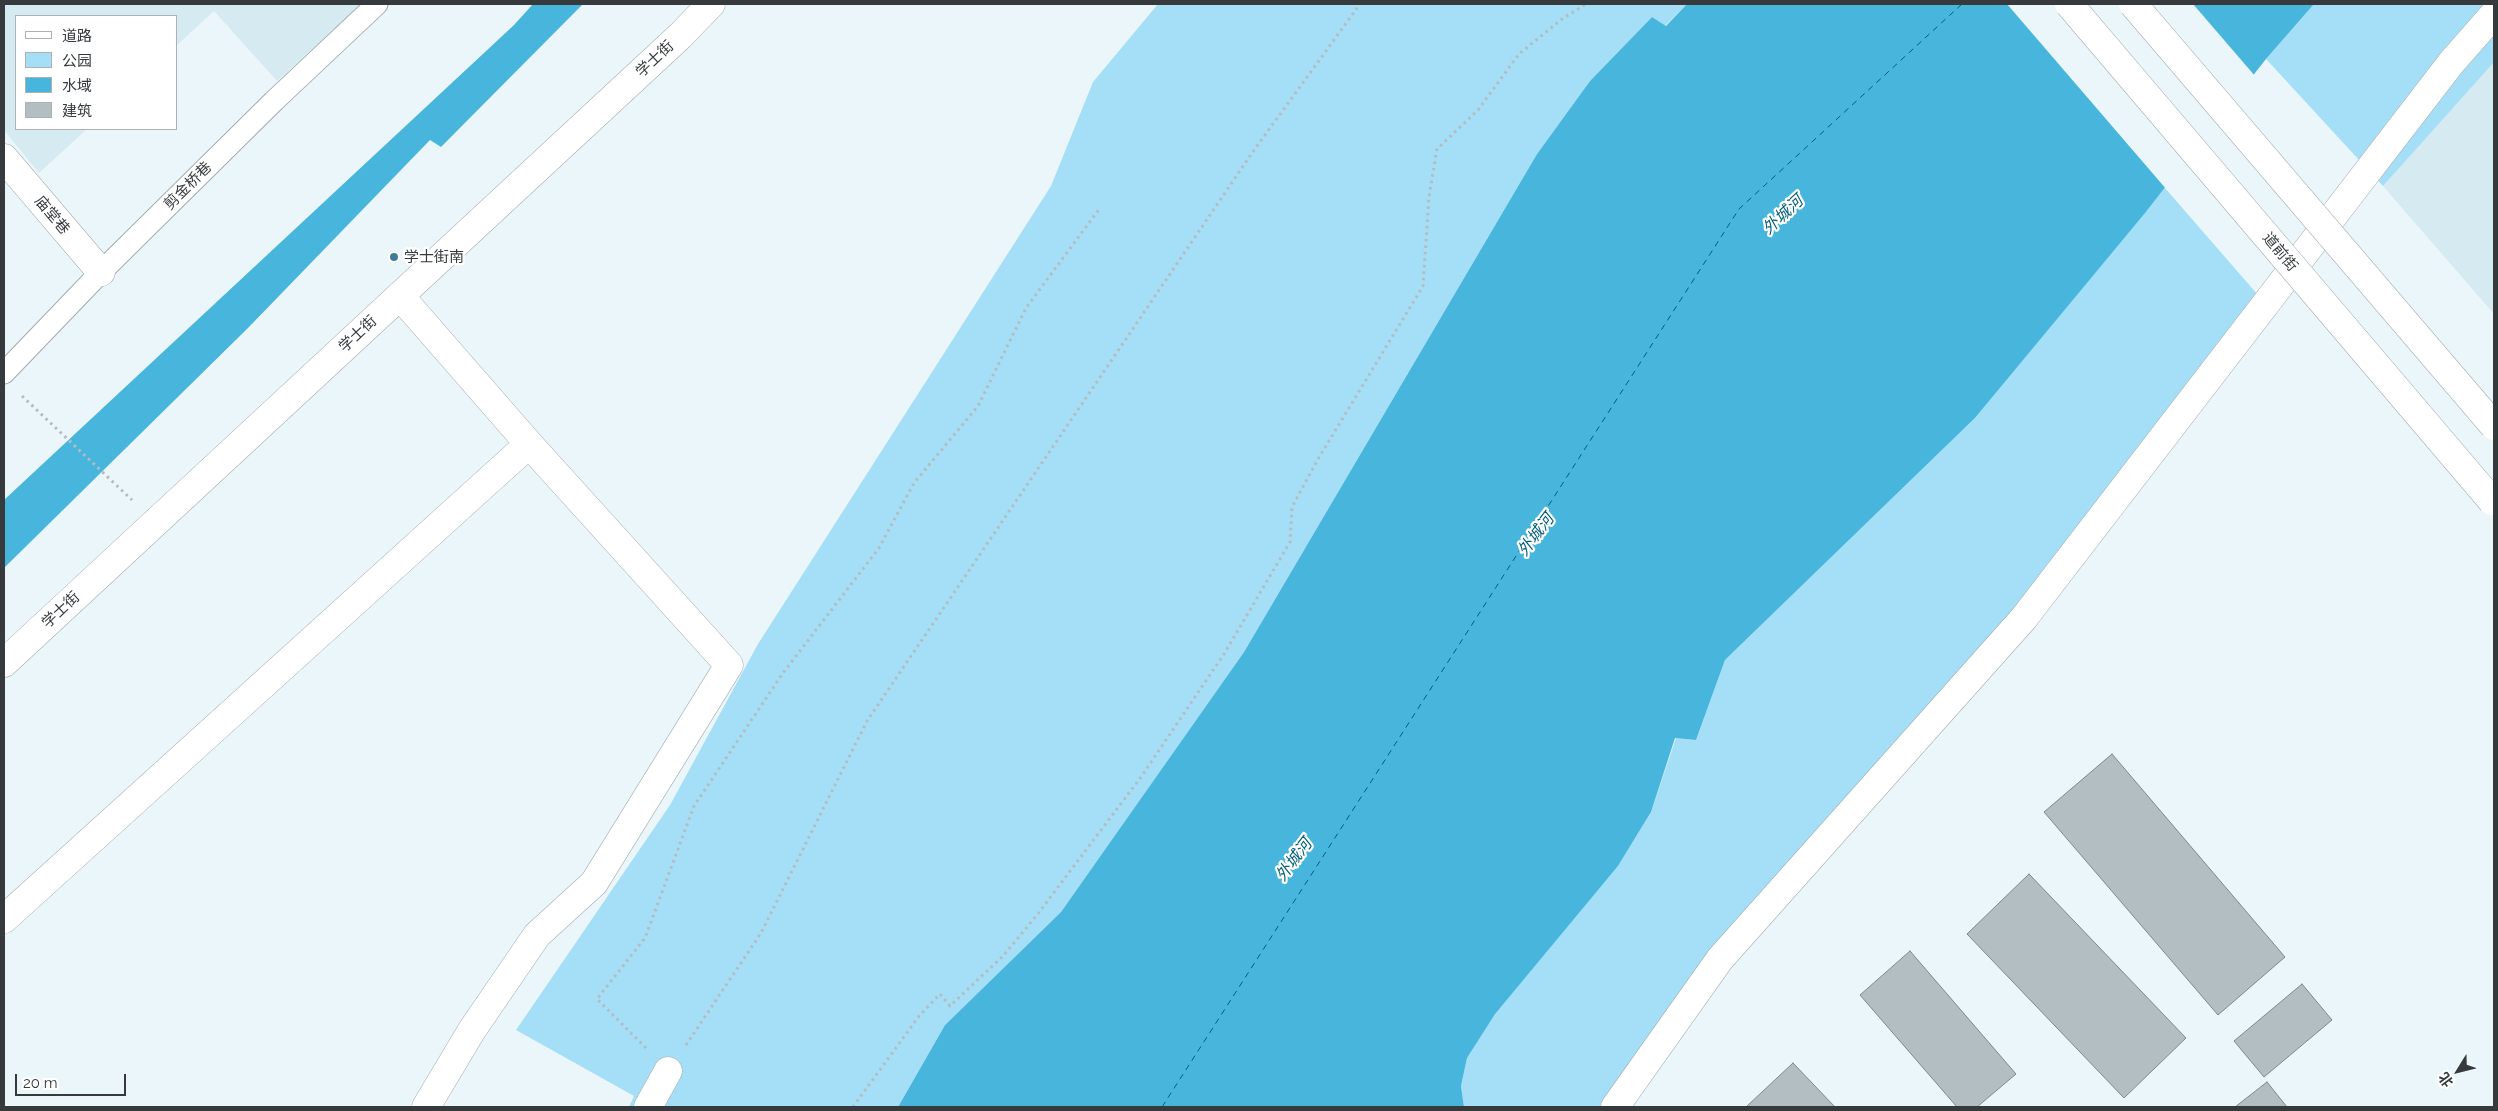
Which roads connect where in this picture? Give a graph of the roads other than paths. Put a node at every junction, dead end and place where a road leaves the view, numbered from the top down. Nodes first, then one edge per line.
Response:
1 (377, 4) edge
2 (711, 4) edge
3 (2069, 4) edge
4 (2133, 4) edge
5 (2494, 14) edge
6 (4, 158) edge
7 (101, 272) junction
8 (400, 296) junction
9 (4, 373) edge
10 (2494, 426) edge
11 (529, 444) junction
12 (2492, 501) dead end
13 (4, 663) edge
14 (4, 919) edge
15 (668, 1071) road end
16 (426, 1107) edge
17 (648, 1107) edge
18 (1615, 1107) edge

1 - 7 lane, 剪金桥巷
2 - 8 street, 学士街
3 - 12 street, 道前街, bridge
4 - 10 street, bridge
5 - 18 street
6 - 7 street, 庙堂巷
7 - 9 lane, 剪金桥巷
8 - 11 street
8 - 13 street, 学士街
11 - 14 street
11 - 16 street
15 - 17 street

